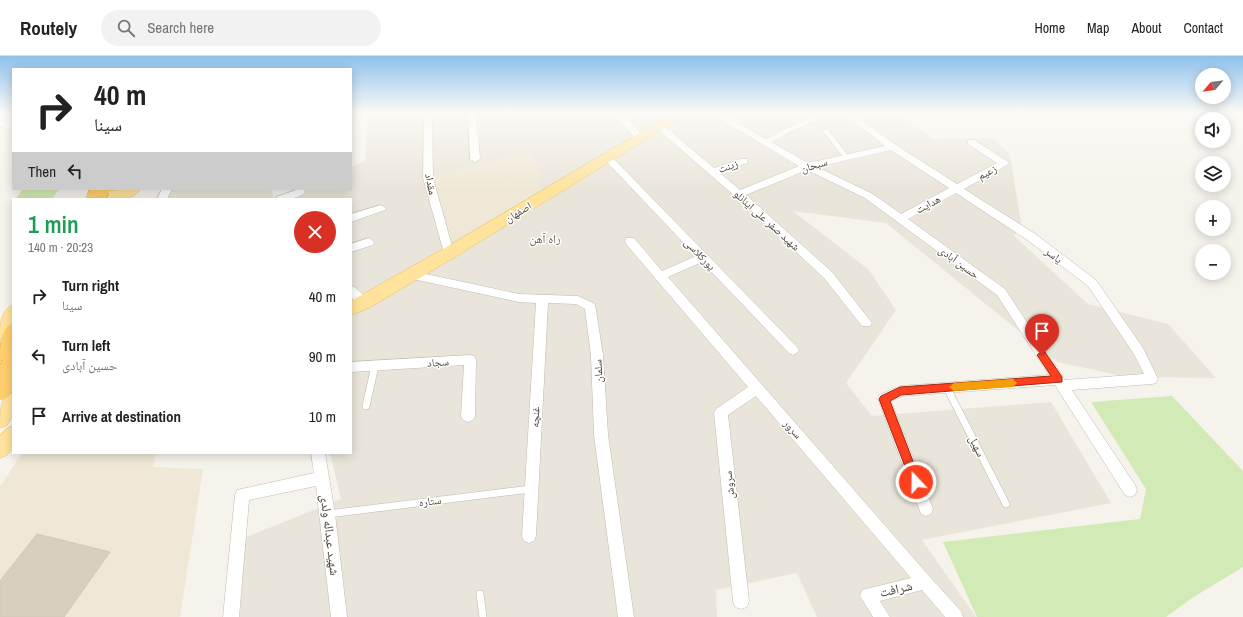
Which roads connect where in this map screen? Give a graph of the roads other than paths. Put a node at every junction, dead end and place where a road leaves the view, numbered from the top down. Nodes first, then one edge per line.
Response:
1 (428, 139) edge
2 (474, 139) edge
3 (641, 139) edge
4 (674, 139) edge
5 (759, 139) edge
6 (773, 139) edge
7 (832, 139) edge
8 (882, 139) edge
9 (971, 142) dead end
10 (765, 143) junction
11 (893, 147) junction
12 (846, 157) junction
13 (475, 158) dead end
14 (608, 158) junction
15 (744, 161) dead end
16 (807, 166) junction
17 (713, 172) junction
18 (956, 189) junction
19 (95, 190) edge
20 (132, 190) edge
21 (301, 193) edge
22 (739, 194) junction
23 (284, 198) edge
24 (382, 208) dead end
25 (352, 218) edge
26 (900, 219) junction
27 (630, 241) dead end
28 (368, 242) dead end
29 (352, 248) edge
30 (449, 253) junction
31 (704, 257) junction
32 (412, 275) junction
33 (661, 276) junction
34 (352, 292) edge
35 (542, 299) junction
36 (357, 305) edge
37 (12, 314) edge
38 (866, 323) dead end
39 (0, 332) edge
40 (12, 333) edge
41 (793, 350) dead end
42 (0, 352) edge
43 (375, 366) junction
44 (352, 368) edge
45 (12, 372) edge
46 (12, 382) edge
47 (1060, 382) junction
48 (0, 384) edge
49 (757, 388) junction
50 (947, 388) junction
51 (7, 399) edge
52 (366, 406) dead end
53 (468, 416) dead end
54 (0, 419) edge
55 (12, 436) edge
56 (0, 449) edge
57 (318, 454) edge
58 (323, 478) junction
59 (531, 489) junction
60 (1130, 490) dead end
61 (1006, 504) dead end
62 (926, 509) dead end
63 (328, 514) junction
64 (529, 536) dead end
65 (925, 582) junction
66 (480, 594) dead end
67 (741, 601) dead end
68 (231, 617) edge
69 (339, 617) edge
70 (482, 617) edge
71 (626, 617) edge
72 (882, 617) edge
73 (955, 617) edge

1 - 30 street, مقداد
2 - 13 street
3 - 14 main road, اصفهان
4 - 17 street, شهید صفر علی اینانلو
5 - 10 street, حسین آبادی
6 - 10 lane
7 - 12 lane
8 - 11 street, یاسر
9 - 18 street, زعیم
10 - 16 street, حسین آبادی
11 - 12 street, سبحان
11 - 18 street, یاسر
12 - 16 street, سبحان
14 - 30 main road, اصفهان
14 - 31 street, پورکلاسی
15 - 17 street, زینت
16 - 22 street, سبحان
16 - 26 street, حسین آبادی
17 - 22 street, شهید صفر علی اینانلو
18 - 26 street, هدایت
18 - 47 street, یاسر
19 - 20 main road
21 - 23 street
22 - 38 street, شهید صفر علی اینانلو
24 - 25 street
26 - 47 street, حسین آبادی
27 - 33 street, سرور
28 - 29 street
30 - 32 main road, اصفهان
31 - 33 street
31 - 41 street, پورکلاسی
32 - 35 street, سلمان
32 - 36 main road, اصفهان
33 - 49 street, سرور
34 - 36 street
35 - 59 street, غنچه
35 - 71 street, سلمان
37 - 39 main road
40 - 42 highway
43 - 44 street, سجاد
43 - 52 lane
43 - 53 street, سجاد
45 - 51 highway, bridge
46 - 48 main road
47 - 50 street
47 - 60 street, حسین آبادی
49 - 65 street, سرور
49 - 67 street, سروش
50 - 61 lane, سهیل
50 - 62 street
51 - 54 main road
55 - 56 main road
57 - 58 street, شهید عبداله ولدی
58 - 63 street, شهید عبداله ولدی
58 - 68 street
59 - 63 lane, ستاره
59 - 64 street, غنچه
63 - 69 street, شهید عبداله ولدی
65 - 72 street, شرافت
65 - 73 street, سرور
66 - 70 lane

